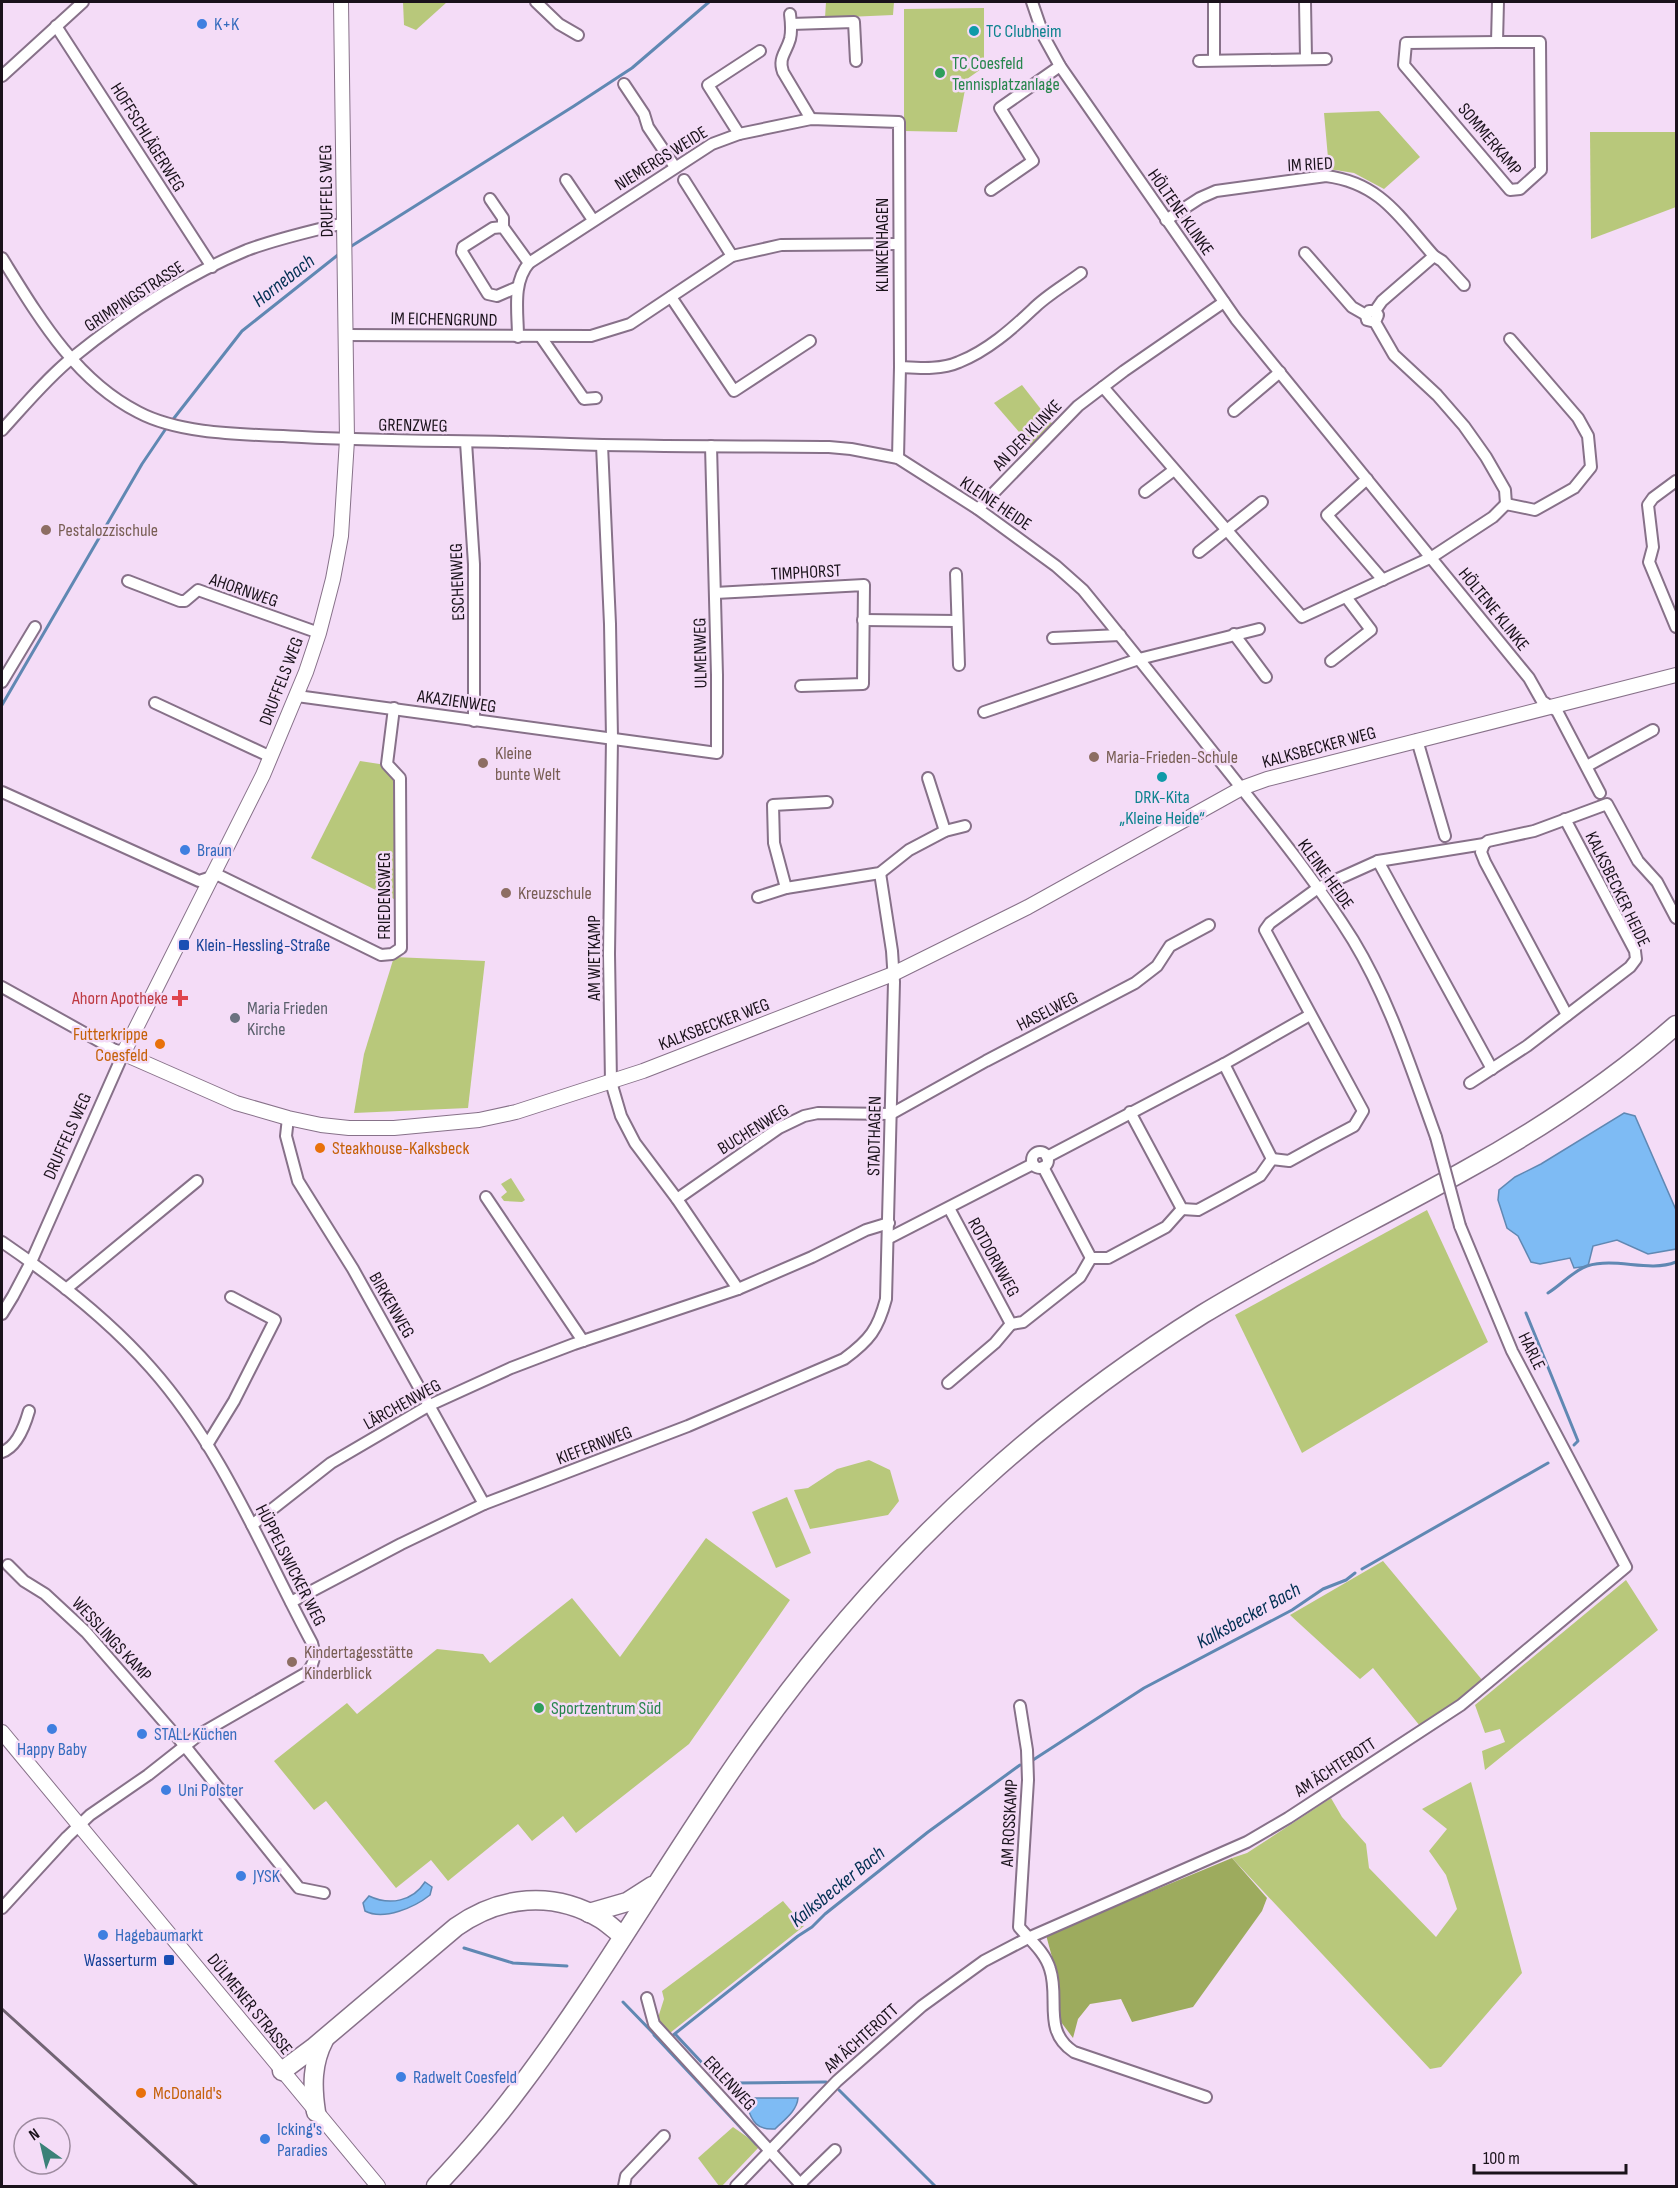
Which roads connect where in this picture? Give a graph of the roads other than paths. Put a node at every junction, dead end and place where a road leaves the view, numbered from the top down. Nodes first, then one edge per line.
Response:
1 (83, 2) edge
2 (342, 2) edge
3 (536, 2) edge
4 (1032, 2) edge
5 (1214, 2) edge
6 (1305, 2) edge
7 (1498, 2) edge
8 (56, 26) junction
9 (578, 35) dead end
10 (1497, 42) junction
11 (760, 51) dead end
12 (1306, 58) junction
13 (1326, 59) dead end
14 (1214, 60) junction
15 (856, 61) dead end
16 (1199, 61) dead end
17 (1060, 66) junction
18 (2, 76) edge
19 (624, 84) dead end
20 (811, 119) junction
21 (899, 122) joint
22 (739, 134) junction
23 (675, 167) junction
24 (566, 180) dead end
25 (684, 180) dead end
26 (991, 190) dead end
27 (490, 199) dead end
28 (593, 220) junction
29 (1166, 220) junction
30 (503, 227) junction
31 (344, 230) junction
32 (898, 244) junction
33 (1305, 253) dead end
34 (732, 256) junction
35 (1434, 256) junction
36 (2, 258) edge
37 (529, 263) junction
38 (212, 267) junction
39 (1081, 273) dead end
40 (1464, 285) dead end
41 (518, 287) junction
42 (671, 297) junction
43 (1224, 302) junction
44 (1372, 316) junction
45 (346, 335) junction
46 (518, 337) junction
47 (541, 338) junction
48 (1510, 339) dead end
49 (810, 341) dead end
50 (70, 359) junction
51 (900, 367) junction
52 (1281, 372) junction
53 (1103, 387) junction
54 (596, 398) dead end
55 (1234, 411) dead end
56 (2, 429) edge
57 (347, 440) junction
58 (465, 442) junction
59 (602, 445) junction
60 (711, 446) junction
61 (898, 458) junction
62 (1174, 470) junction
63 (1367, 478) junction
64 (1677, 482) edge
65 (1145, 492) dead end
66 (1262, 502) dead end
67 (1506, 504) junction
68 (978, 509) junction
69 (1227, 531) junction
70 (1199, 552) dead end
71 (1432, 557) junction
72 (956, 574) dead end
73 (1383, 580) junction
74 (128, 581) dead end
75 (715, 593) junction
76 (1346, 597) junction
77 (863, 620) junction
78 (957, 621) junction
79 (35, 627) dead end
80 (1677, 627) edge
81 (1259, 629) dead end
82 (319, 633) junction
83 (1234, 634) junction
84 (1120, 635) junction
85 (1053, 638) dead end
86 (1139, 659) junction
87 (1331, 661) dead end
88 (959, 665) dead end
89 (1677, 675) edge
90 (1266, 677) dead end
91 (2, 682) edge
92 (801, 686) dead end
93 (297, 696) junction
94 (155, 703) dead end
95 (1550, 706) junction
96 (394, 708) junction
97 (984, 712) dead end
98 (474, 721) junction
99 (1653, 730) dead end
100 (612, 738) junction
101 (1417, 740) junction
102 (271, 757) junction
103 (1587, 766) junction
104 (928, 778) dead end
105 (1242, 788) junction
106 (2, 792) edge
107 (1600, 793) dead end
108 (827, 802) dead end
109 (1564, 819) junction
110 (965, 826) dead end
111 (945, 831) junction
112 (1445, 837) dead end
113 (1484, 844) junction
114 (1378, 861) junction
115 (880, 873) junction
116 (210, 879) junction
117 (786, 888) junction
118 (1318, 888) junction
119 (758, 897) dead end
120 (1677, 918) edge
121 (1209, 925) dead end
122 (893, 974) junction
123 (2, 987) edge
124 (1310, 1015) junction
125 (1567, 1015) junction
126 (1677, 1025) edge
127 (124, 1052) junction
128 (1224, 1064) junction
129 (1492, 1069) junction
130 (611, 1082) junction
131 (1470, 1083) dead end
132 (1131, 1112) junction
133 (891, 1114) junction
134 (288, 1118) junction
135 (1436, 1137) joint
136 (1272, 1159) junction
137 (1041, 1163) junction
138 (197, 1181) dead end
139 (486, 1197) dead end
140 (677, 1199) junction
141 (949, 1208) junction
142 (1182, 1209) junction
143 (889, 1223) junction
144 (889, 1238) junction
145 (2, 1242) edge
146 (1091, 1258) junction
147 (31, 1262) junction
148 (66, 1289) junction
149 (738, 1290) junction
150 (231, 1297) dead end
151 (886, 1299) joint
152 (2, 1314) edge
153 (1011, 1324) junction
154 (584, 1341) junction
155 (948, 1383) dead end
156 (430, 1405) junction
157 (29, 1411) dead end
158 (207, 1445) junction
159 (2, 1452) edge
160 (484, 1504) junction
161 (252, 1525) junction
162 (8, 1565) dead end
163 (1626, 1567) joint
164 (291, 1602) junction
165 (1020, 1706) dead end
166 (2, 1732) edge
167 (184, 1745) junction
168 (78, 1824) junction
169 (662, 1877) junction
170 (324, 1893) dead end
171 (2, 1908) edge
172 (589, 1913) junction
173 (623, 1936) junction
174 (1028, 1938) junction
175 (647, 1998) dead end
176 (327, 2035) junction
177 (282, 2071) junction
178 (1206, 2097) dead end
179 (316, 2112) junction
180 (664, 2136) dead end
181 (835, 2150) dead end
182 (770, 2151) junction
183 (801, 2185) edge
184 (378, 2187) edge
185 (436, 2187) edge
186 (624, 2187) edge
187 (736, 2187) edge

1 - 8 street
2 - 31 street, DRUFFELS WEG
3 - 9 street
4 - 17 street, HÖLTENE KLINKE
5 - 14 street
6 - 12 street
7 - 10 street
8 - 18 street
8 - 38 street, HOFFSCHLÄGERWEG
10 - 10 street, SOMMERKAMP
11 - 22 street
12 - 13 street
12 - 14 street
14 - 16 street
15 - 20 street
17 - 26 street
17 - 29 street, HÖLTENE KLINKE
19 - 23 street
20 - 21 street, NIEMERGS WEIDE
20 - 22 street, NIEMERGS WEIDE
21 - 32 street, KLINKENHAGEN
22 - 23 street, NIEMERGS WEIDE
23 - 28 street, NIEMERGS WEIDE
24 - 28 street
25 - 34 street
27 - 30 street
28 - 37 street, NIEMERGS WEIDE
29 - 35 street, IM RIED
29 - 43 street, HÖLTENE KLINKE
30 - 37 street
30 - 41 street
31 - 38 street, GRIMPINGSTRASSE
31 - 45 street, DRUFFELS WEG
32 - 34 street, IM EICHENGRUND
32 - 51 street, KLINKENHAGEN
33 - 44 street
34 - 42 street, IM EICHENGRUND
35 - 40 street, IM RIED
35 - 44 street
36 - 50 street, GRENZWEG
37 - 41 street
38 - 50 street, GRIMPINGSTRASSE
39 - 51 street
41 - 46 street
42 - 47 street, IM EICHENGRUND
42 - 49 street
43 - 52 street, HÖLTENE KLINKE
43 - 53 street, AN DER KLINKE
44 - 67 street
45 - 46 street, IM EICHENGRUND
45 - 57 street, DRUFFELS WEG
46 - 47 street, IM EICHENGRUND
47 - 54 street
48 - 67 street
50 - 56 street, GRIMPINGSTRASSE
50 - 57 street, GRENZWEG
51 - 61 street, KLINKENHAGEN
52 - 55 street
52 - 63 street, HÖLTENE KLINKE
53 - 62 street
53 - 68 street, AN DER KLINKE
57 - 58 street, GRENZWEG
57 - 82 street, DRUFFELS WEG
58 - 59 street, GRENZWEG
58 - 98 street, ESCHENWEG
59 - 60 street, GRENZWEG
59 - 100 street, AM WIETKAMP
60 - 61 street, GRENZWEG
60 - 75 street, ULMENWEG
61 - 68 street, KLEINE HEIDE
62 - 65 street
62 - 69 street
63 - 71 street, HÖLTENE KLINKE
63 - 73 street
64 - 80 street
66 - 69 street
67 - 71 street
68 - 84 street, KLEINE HEIDE
69 - 70 street
69 - 76 street
71 - 73 street
71 - 95 street, HÖLTENE KLINKE
72 - 78 street
73 - 76 street
74 - 82 street, AHORNWEG
75 - 77 street, TIMPHORST
75 - 100 street, ULMENWEG
76 - 87 street
77 - 78 street
77 - 92 street, TIMPHORST
78 - 88 street
79 - 91 street
81 - 83 street
82 - 93 street, DRUFFELS WEG
83 - 86 street
83 - 90 street
84 - 85 street
84 - 86 street, KLEINE HEIDE
86 - 97 street
86 - 105 street, KLEINE HEIDE
89 - 95 street, KALKSBECKER WEG
93 - 96 street, AKAZIENWEG
93 - 102 street, DRUFFELS WEG
94 - 102 street
95 - 101 street, KALKSBECKER WEG
95 - 103 street, HÖLTENE KLINKE
96 - 98 street, AKAZIENWEG
96 - 116 street, FRIEDENSWEG
98 - 100 street, AKAZIENWEG
99 - 103 street
100 - 130 street, AM WIETKAMP
101 - 105 street, KALKSBECKER WEG
101 - 112 street
102 - 116 street, DRUFFELS WEG
103 - 107 street, HÖLTENE KLINKE
104 - 111 street
105 - 118 street, KLEINE HEIDE
105 - 122 street, KALKSBECKER WEG
106 - 116 street
108 - 117 street
109 - 113 street, KALKSBECKER HEIDE
109 - 120 street, KALKSBECKER HEIDE
109 - 125 street, KALKSBECKER HEIDE
110 - 111 street
111 - 115 street
113 - 114 street, KALKSBECKER HEIDE
113 - 125 street
114 - 118 street, KALKSBECKER HEIDE
114 - 129 street
115 - 117 street
115 - 122 street, STADTHAGEN
116 - 127 street, DRUFFELS WEG
117 - 119 street
118 - 124 street
118 - 135 street, KLEINE HEIDE
121 - 133 street, HASELWEG
122 - 130 street, KALKSBECKER WEG
122 - 133 street, STADTHAGEN
123 - 127 street, KALKSBECKER WEG
124 - 128 street, ROTDORNWEG
124 - 136 street
125 - 129 street, KALKSBECKER HEIDE
126 - 169 main road
127 - 134 street, KALKSBECKER WEG
127 - 147 street, DRUFFELS WEG
128 - 132 street, ROTDORNWEG
128 - 136 street
129 - 131 street, KALKSBECKER HEIDE
130 - 134 street, KALKSBECKER WEG
130 - 140 street, AM WIETKAMP
132 - 137 street, ROTDORNWEG
132 - 142 street
133 - 140 street, BUCHENWEG
133 - 143 street, STADTHAGEN
134 - 156 street, BIRKENWEG
135 - 163 street, HARLE, bridge
136 - 142 street
137 - 141 street, ROTDORNWEG
137 - 146 street
138 - 148 street
139 - 154 street
140 - 149 street, AM WIETKAMP
141 - 144 street, ROTDORNWEG
141 - 153 street, ROTDORNWEG
142 - 146 street
143 - 144 street, STADTHAGEN
143 - 149 street, LÄRCHENWEG
144 - 151 street, STADTHAGEN
145 - 147 street, HÜPPELSWICKER WEG
146 - 153 street, ROTDORNWEG
147 - 148 street, HÜPPELSWICKER WEG
147 - 152 street, DRUFFELS WEG
148 - 158 street, HÜPPELSWICKER WEG
149 - 154 street, LÄRCHENWEG
150 - 158 street
151 - 160 street, KIEFERNWEG
153 - 155 street
154 - 156 street, LÄRCHENWEG
156 - 160 street, BIRKENWEG
156 - 161 street, LÄRCHENWEG
157 - 159 street
158 - 161 street, HÜPPELSWICKER WEG
160 - 164 street, KIEFERNWEG
161 - 164 street, HÜPPELSWICKER WEG
162 - 167 street, WESSLINGS KAMP
163 - 174 street, AM ÄCHTEROTT
164 - 167 street, HÜPPELSWICKER WEG
165 - 174 street, AM ROSSKAMP
166 - 168 street, DÜLMENER STRASSE
167 - 168 street
167 - 170 street, WESSLINGS KAMP
168 - 171 street
168 - 177 street, DÜLMENER STRASSE
169 - 172 main road
169 - 173 main road
172 - 173 main road
172 - 176 main road
173 - 185 main road
174 - 178 street
174 - 182 street, AM ÄCHTEROTT
175 - 182 street, ERLENWEG
176 - 177 main road
176 - 179 main road
177 - 179 street, DÜLMENER STRASSE
179 - 184 street, DÜLMENER STRASSE
180 - 186 street
181 - 183 street, ERLENWEG
182 - 183 street, ERLENWEG
182 - 187 street, AM ÄCHTEROTT

